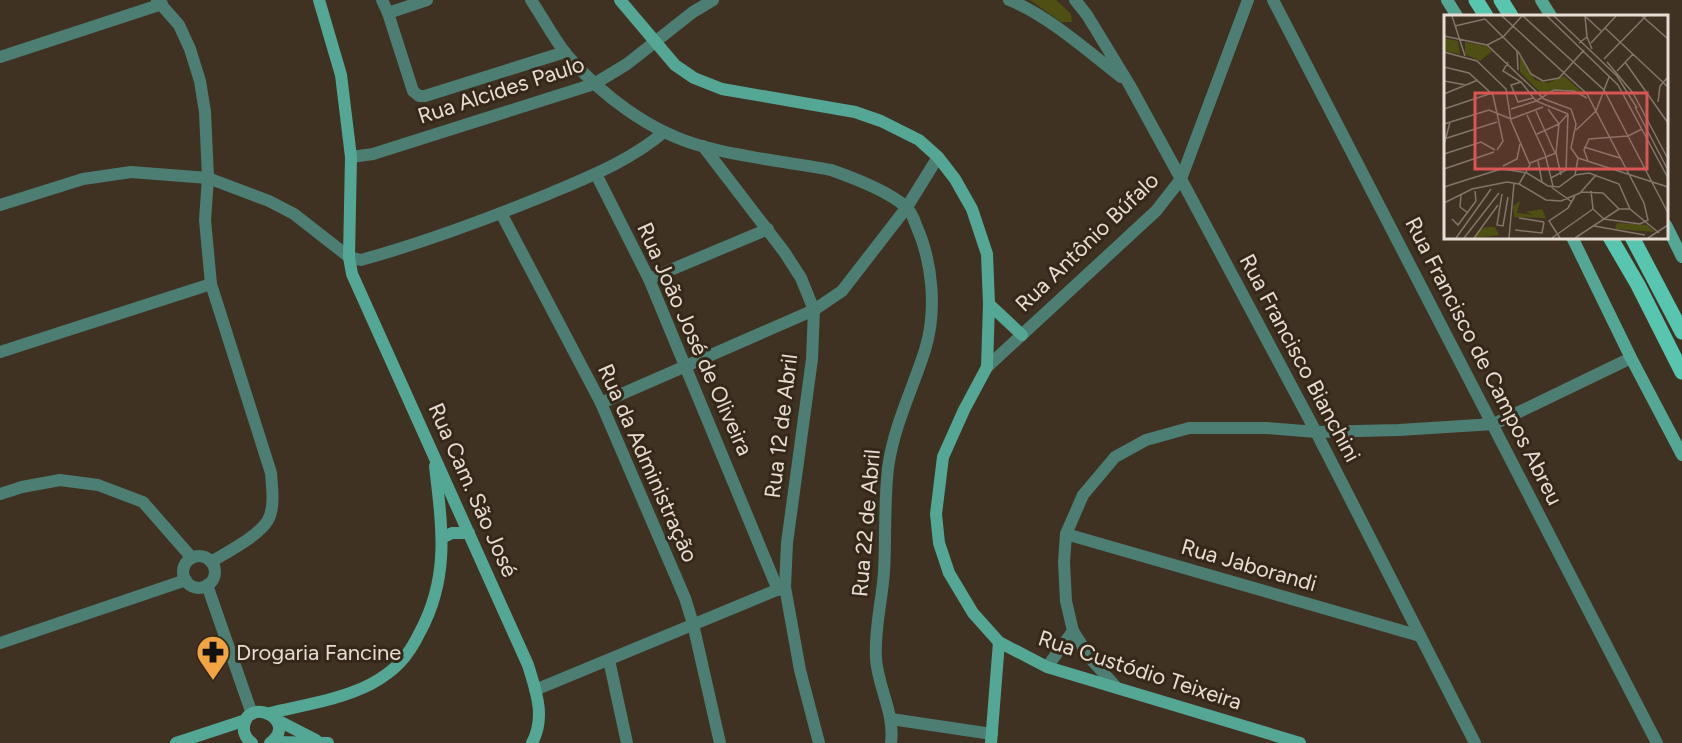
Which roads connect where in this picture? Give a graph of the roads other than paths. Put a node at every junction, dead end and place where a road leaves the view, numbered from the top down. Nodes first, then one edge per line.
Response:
1 (319, 0) edge
2 (382, 0) edge
3 (427, 0) edge
4 (531, 0) edge
5 (620, 0) edge
6 (713, 0) edge
7 (1009, 0) edge
8 (1075, 0) edge
9 (1248, 0) edge
10 (1273, 0) edge
11 (1447, 0) edge
12 (1476, 0) edge
13 (1501, 0) edge
14 (1541, 0) edge
15 (159, 2) edge
16 (388, 13) junction
17 (1456, 15) edge
18 (1485, 15) edge
19 (1509, 15) edge
20 (1550, 15) edge
21 (655, 41) junction
22 (565, 52) junction
23 (0, 57) edge
24 (594, 84) junction
25 (1129, 84) junction
26 (664, 132) junction
27 (703, 147) junction
28 (351, 157) junction
29 (938, 157) junction
30 (596, 174) junction
31 (208, 178) junction
32 (1181, 179) junction
33 (0, 205) edge
34 (906, 207) junction
35 (501, 213) junction
36 (768, 229) junction
37 (1667, 229) edge
38 (1572, 238) edge
39 (1611, 238) edge
40 (1633, 238) edge
41 (349, 257) junction
42 (1682, 257) edge
43 (649, 279) junction
44 (211, 284) junction
45 (989, 304) junction
46 (814, 310) junction
47 (1682, 332) edge
48 (1022, 335) junction
49 (0, 352) edge
50 (1631, 358) junction
51 (685, 366) junction
52 (987, 367) junction
53 (1682, 372) edge
54 (601, 403) junction
55 (1494, 424) junction
56 (1316, 432) junction
57 (434, 453) junction
58 (1682, 455) edge
59 (0, 494) edge
60 (469, 533) junction
61 (1066, 534) junction
62 (442, 538) junction
63 (192, 558) junction
64 (211, 562) junction
65 (186, 580) junction
66 (207, 585) junction
67 (781, 589) junction
68 (693, 624) junction
69 (1073, 631) junction
70 (1420, 636) junction
71 (999, 642) junction
72 (0, 643) edge
73 (609, 660) junction
74 (1047, 667) junction
75 (1117, 688) junction
76 (535, 690) junction
77 (273, 716) junction
78 (249, 717) junction
79 (891, 719) junction
80 (992, 738) edge
81 (272, 742) edge
82 (324, 742) edge
83 (176, 743) edge
84 (252, 743) edge
85 (532, 743) edge
86 (627, 743) edge
87 (720, 743) edge
88 (819, 743) edge
89 (891, 743) edge
90 (1300, 743) edge
91 (1475, 743) edge
92 (1657, 743) edge

1 - 28 street, Rua Cam. São José
2 - 16 street
3 - 16 street
4 - 22 street
5 - 21 street, Rua Custódio Teixeira
6 - 21 street, Rua Alcides Paulo
7 - 25 street
8 - 25 street, Rua Francisco Bianchini
9 - 32 street, Rua Antônio Búfalo
10 - 55 street, Rua Francisco de Campos Abreu
11 - 17 street
12 - 18 main road
13 - 19 main road
14 - 20 street
15 - 23 street
15 - 31 street
16 - 22 street
21 - 24 street, Rua Alcides Paulo
21 - 29 street, Rua Custódio Teixeira
22 - 24 street
24 - 26 street
24 - 28 street, Rua Alcides Paulo
25 - 32 street, Rua Francisco Bianchini
26 - 27 street
26 - 30 street
27 - 34 street
27 - 36 street, Rua 12 de Abril
28 - 41 street, Rua Cam. São José
29 - 34 street
29 - 45 street, Rua Custódio Teixeira
30 - 35 street
30 - 43 street, Rua João José de Oliveira
31 - 33 street
31 - 41 street
31 - 44 street
32 - 48 street, Rua Antônio Búfalo
32 - 56 street, Rua Francisco Bianchini
34 - 46 street
34 - 79 street, Rua 22 de Abril
35 - 41 street
35 - 54 street, Rua da Administração
36 - 43 street
36 - 46 street, Rua 12 de Abril
37 - 42 street
38 - 50 street
39 - 53 main road
40 - 47 main road
41 - 57 street, Rua Cam. São José
43 - 51 street, Rua João José de Oliveira
44 - 49 street
44 - 64 street
45 - 48 street
45 - 52 street, Rua Custódio Teixeira
46 - 51 street
46 - 67 street, Rua 12 de Abril
48 - 52 street, Rua Antônio Búfalo
50 - 55 street
50 - 58 street
51 - 54 street
51 - 67 street, Rua João José de Oliveira
52 - 71 street, Rua Custódio Teixeira
54 - 68 street, Rua da Administração
55 - 56 street
55 - 92 street, Rua Francisco de Campos Abreu
56 - 61 street
56 - 70 street, Rua Francisco Bianchini
57 - 60 street, Rua Cam. São José
57 - 62 street
59 - 63 street
60 - 62 street
60 - 76 street, Rua Cam. São José
61 - 69 street
61 - 70 street, Rua Jaborandi
62 - 77 street
63 - 64 street
63 - 65 street
64 - 66 street
65 - 66 street
65 - 72 street
66 - 78 street
67 - 68 street
67 - 88 street, Rua 12 de Abril
68 - 73 street
68 - 87 street, Rua da Administração
69 - 74 street
69 - 75 street
70 - 91 street, Rua Francisco Bianchini
71 - 74 street, Rua Custódio Teixeira
71 - 80 street
73 - 76 street
73 - 86 street
74 - 75 street, Rua Custódio Teixeira
75 - 90 street, Rua Custódio Teixeira
76 - 85 street, Rua Cam. São José
77 - 78 street
77 - 81 street
77 - 82 street
78 - 83 street
78 - 84 street
79 - 80 street
79 - 89 street, Rua 22 de Abril
81 - 82 street

